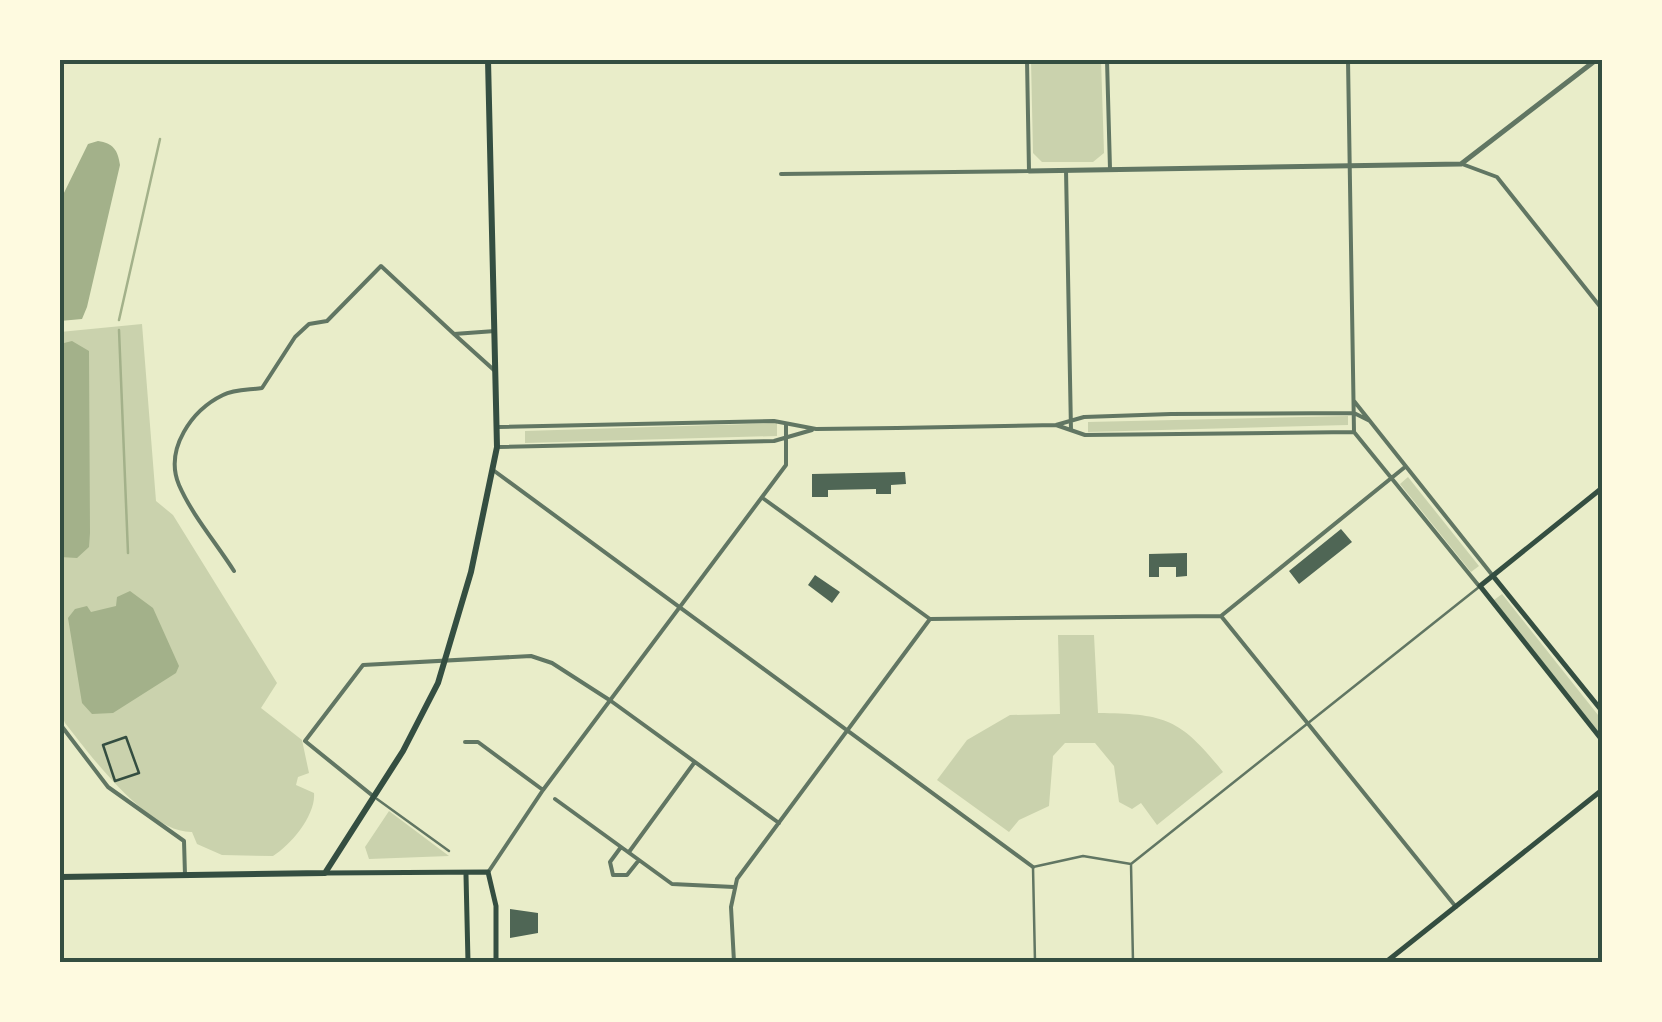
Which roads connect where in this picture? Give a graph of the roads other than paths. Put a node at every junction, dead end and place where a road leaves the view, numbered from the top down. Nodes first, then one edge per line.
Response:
1 (488, 60) edge
2 (1027, 60) edge
3 (1107, 60) edge
4 (1348, 60) edge
5 (1596, 60) edge
6 (1461, 164) junction
7 (1350, 165) junction
8 (1110, 169) junction
9 (1066, 170) junction
10 (1029, 171) junction
11 (782, 174) dead end
12 (1602, 308) edge
13 (496, 331) junction
14 (454, 334) junction
15 (496, 372) junction
16 (1354, 401) junction
17 (1354, 413) junction
18 (1071, 420) junction
19 (1370, 421) junction
20 (786, 424) junction
21 (1056, 425) junction
22 (498, 428) junction
23 (816, 429) junction
24 (1071, 431) junction
25 (1354, 432) junction
26 (788, 437) junction
27 (498, 447) junction
28 (1405, 467) junction
29 (492, 469) junction
30 (1391, 478) junction
31 (1602, 488) edge
32 (764, 499) junction
33 (234, 571) dead end
34 (1493, 576) junction
35 (1480, 586) junction
36 (680, 609) junction
37 (1221, 616) junction
38 (930, 618) junction
39 (445, 657) junction
40 (611, 701) junction
41 (1602, 711) edge
42 (60, 724) edge
43 (1307, 724) junction
44 (846, 731) junction
45 (1602, 740) edge
46 (465, 742) dead end
47 (695, 762) junction
48 (543, 790) junction
49 (1602, 790) edge
50 (373, 796) junction
51 (555, 799) dead end
52 (778, 823) junction
53 (621, 847) junction
54 (449, 851) dead end
55 (629, 852) junction
56 (639, 860) junction
57 (1131, 864) junction
58 (1033, 867) junction
59 (488, 872) junction
60 (325, 874) junction
61 (186, 875) junction
62 (466, 875) junction
63 (60, 876) edge
64 (734, 887) junction
65 (1456, 906) junction
66 (468, 962) edge
67 (496, 962) edge
68 (734, 962) edge
69 (1035, 962) edge
70 (1132, 962) edge
71 (1386, 962) edge

1 - 13 main road
2 - 10 street
3 - 8 street
4 - 7 street
5 - 6 street
6 - 7 street
6 - 12 street
7 - 8 street
7 - 16 street
8 - 9 street
9 - 10 street
9 - 18 street
10 - 11 street
13 - 14 street
13 - 15 main road
14 - 15 street
14 - 33 street
15 - 22 main road
16 - 17 street
16 - 19 street
17 - 18 street
17 - 19 street
17 - 25 street
18 - 21 street
18 - 24 street
19 - 28 street
20 - 22 street
20 - 23 street
20 - 26 street
21 - 23 street
21 - 24 street
22 - 27 main road
23 - 26 street
24 - 25 street
25 - 30 street
26 - 27 street
26 - 32 street
27 - 29 main road
28 - 30 street
28 - 34 street
29 - 36 street
29 - 39 main road
30 - 35 street
30 - 37 street
31 - 34 main road
32 - 36 street
32 - 38 street
34 - 35 main road
34 - 41 main road
35 - 43 street
35 - 45 main road
36 - 40 street
36 - 44 street
37 - 38 street
37 - 43 street
38 - 44 street
39 - 40 street
39 - 50 main road
39 - 50 street
40 - 47 street
40 - 48 street
42 - 61 street
43 - 57 street
43 - 65 street
44 - 52 street
44 - 58 street
46 - 48 street
47 - 52 street
47 - 55 street
48 - 59 street
49 - 65 main road
50 - 54 street
50 - 60 main road
51 - 53 street
52 - 64 street
53 - 55 street
53 - 56 street
55 - 56 street
56 - 64 street
57 - 58 street
57 - 70 street
58 - 69 street
59 - 62 main road
59 - 67 main road
60 - 61 main road
60 - 62 main road
61 - 63 main road
62 - 66 main road
64 - 68 street
65 - 71 main road

